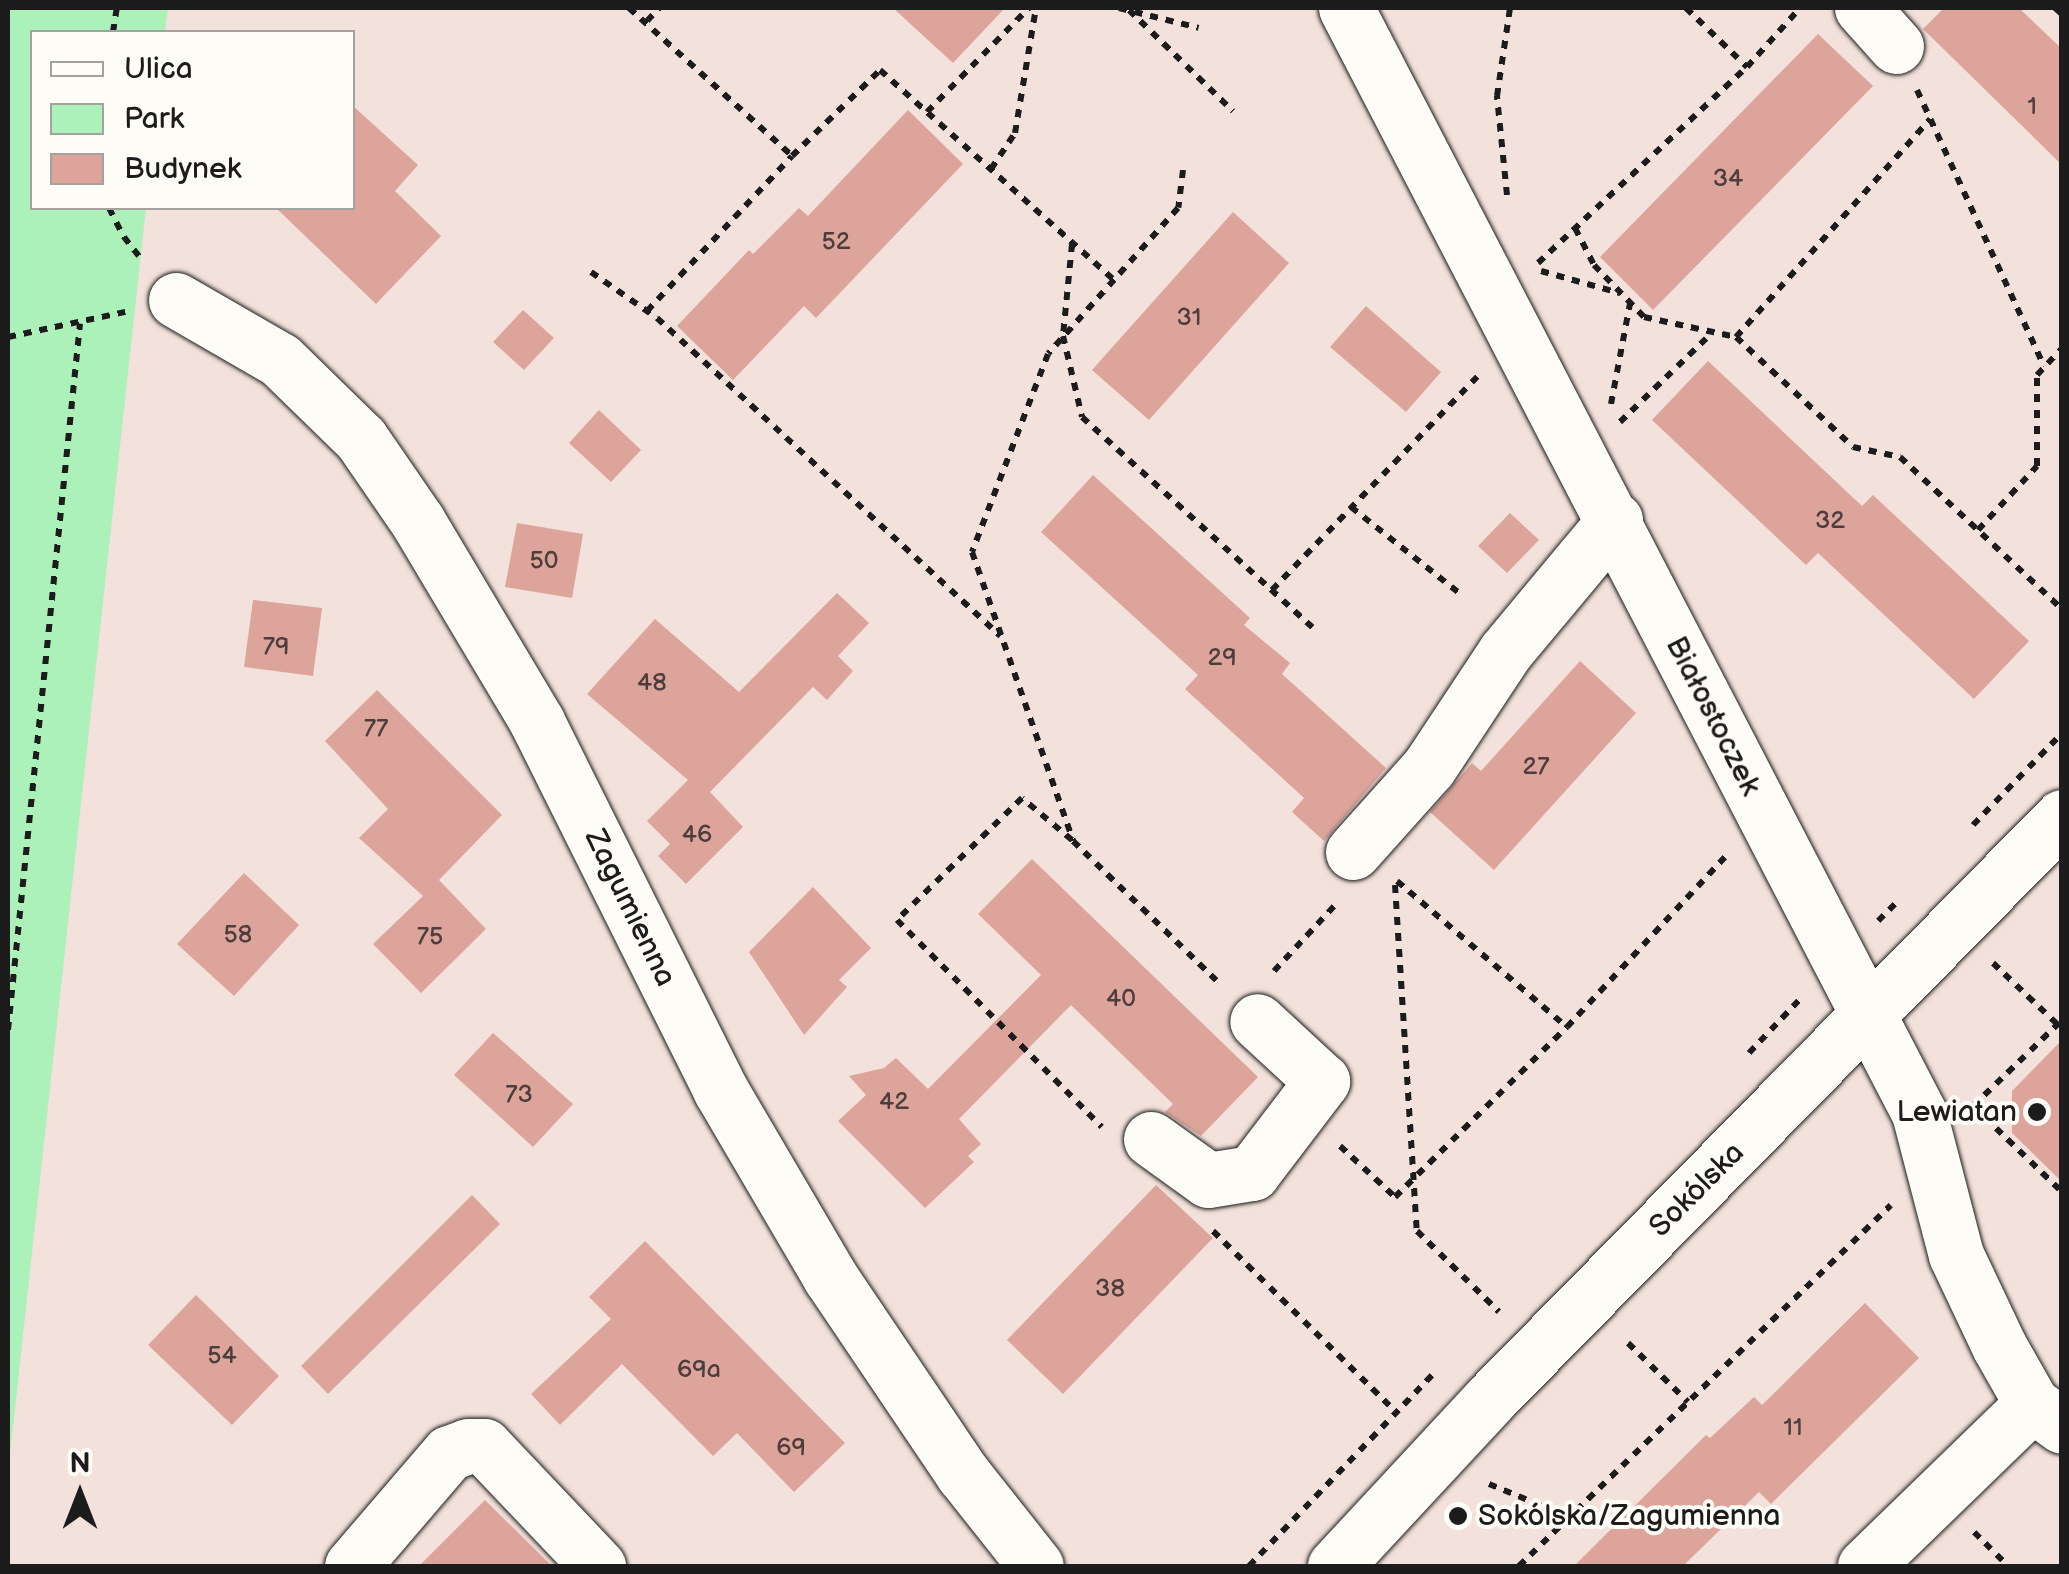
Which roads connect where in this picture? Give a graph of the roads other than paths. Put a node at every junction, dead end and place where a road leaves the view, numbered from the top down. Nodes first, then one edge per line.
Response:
1 (1346, 8) edge
2 (176, 300) road end
3 (1615, 520) junction
4 (2062, 817) edge
5 (1347, 874) road end
6 (1250, 1013) road end
7 (1869, 1016) junction
8 (1128, 1134) road end
9 (2047, 1415) edge
10 (352, 1566) edge
11 (598, 1566) edge
12 (1036, 1566) edge
13 (1335, 1566) edge
14 (1865, 1566) edge

1 - 3 street, Białostoczek
2 - 12 street, Zagumienna
3 - 5 street
3 - 7 street, Białostoczek
4 - 7 street, Sokólska
6 - 8 street
7 - 9 street, Białostoczek
7 - 13 street, Sokólska
9 - 14 street
10 - 11 street

